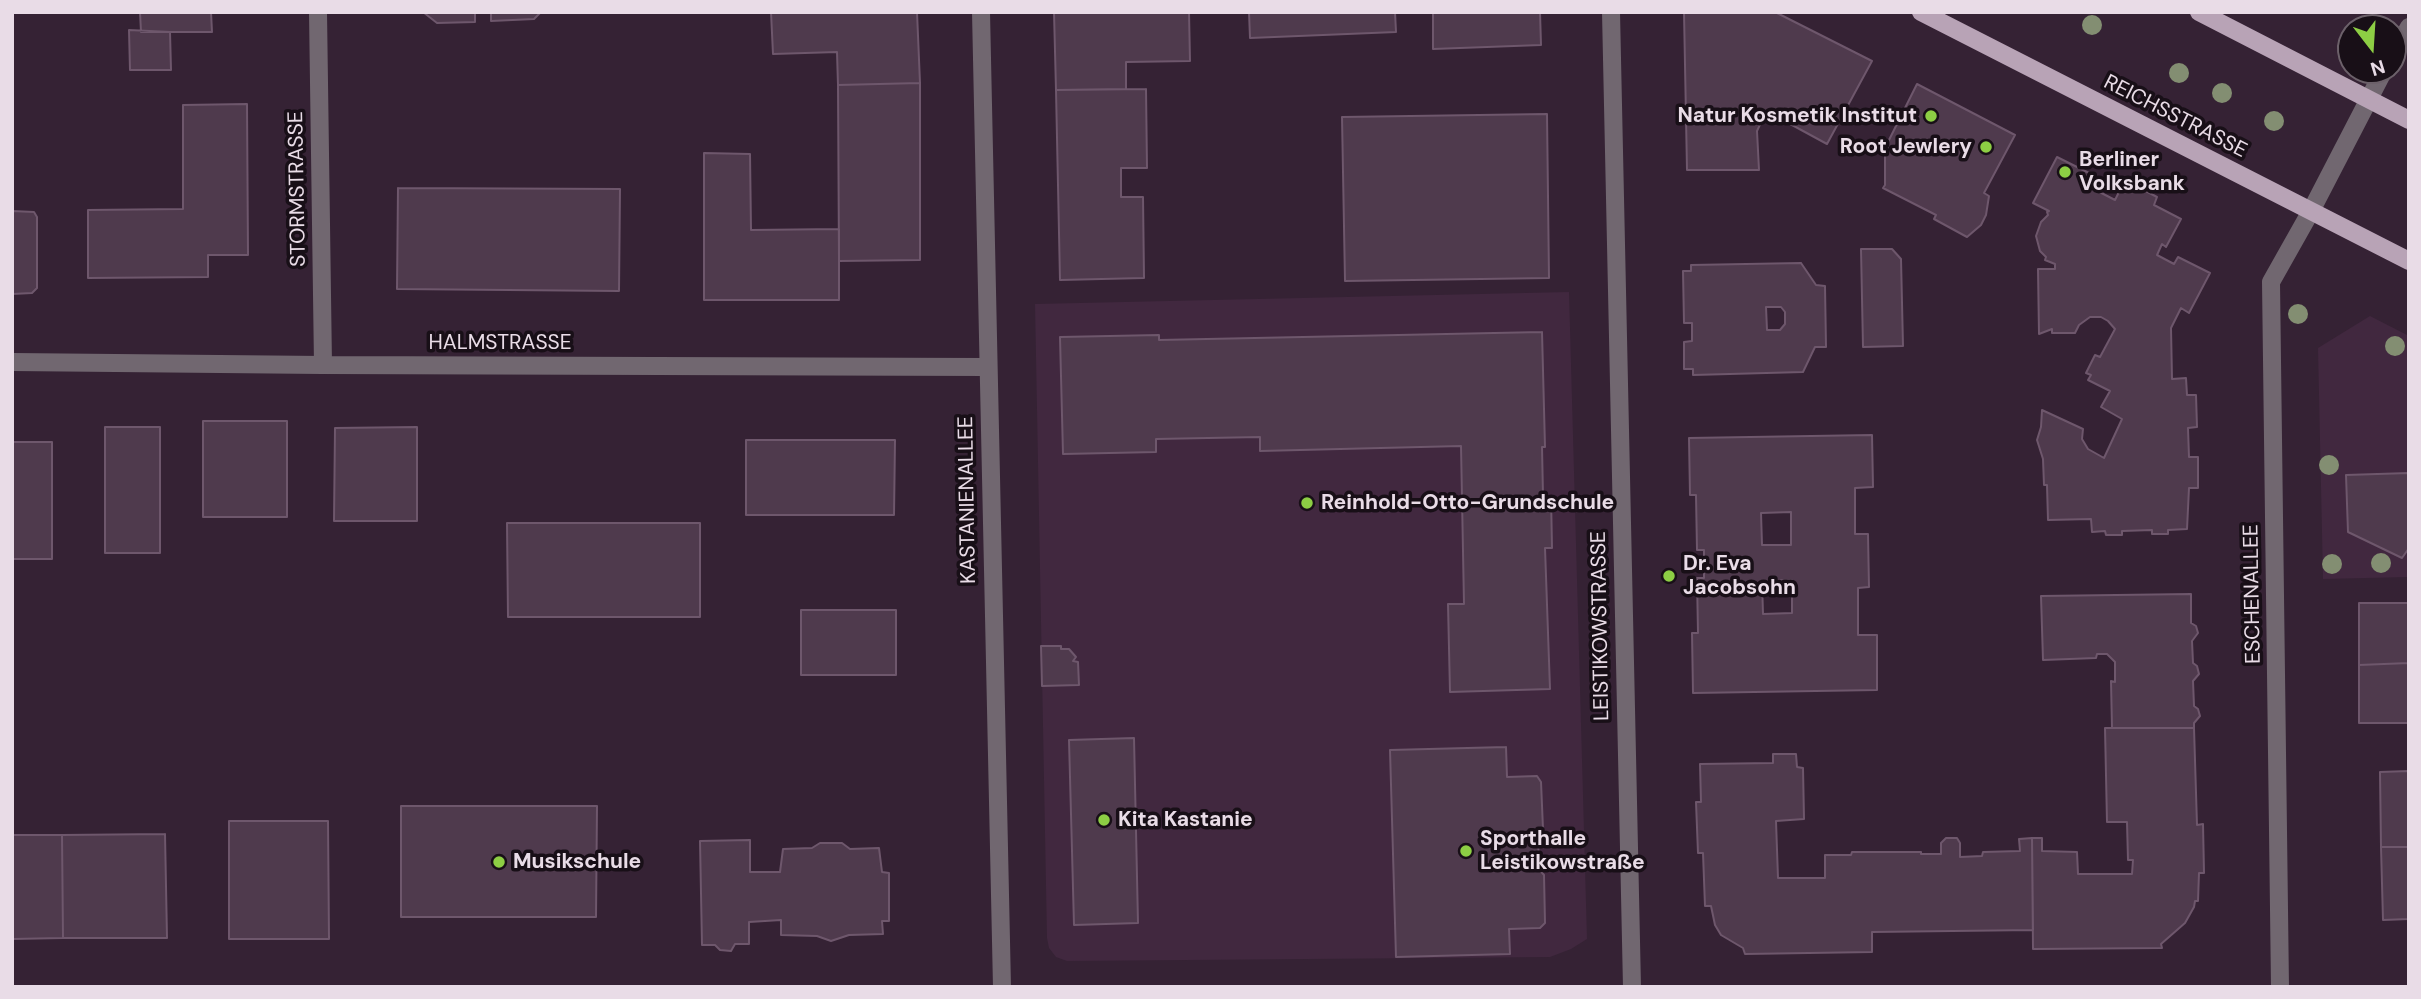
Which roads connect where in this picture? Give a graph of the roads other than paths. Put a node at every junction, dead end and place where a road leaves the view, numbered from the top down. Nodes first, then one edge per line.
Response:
1 (318, 12) edge
2 (981, 12) edge
3 (1611, 12) edge
4 (1921, 12) edge
5 (2199, 12) edge
6 (2377, 84) edge
7 (2368, 100) junction
8 (2409, 120) edge
9 (2311, 211) junction
10 (2409, 261) edge
11 (12, 362) edge
12 (323, 365) junction
13 (987, 366) junction
14 (1002, 987) edge
15 (1632, 987) edge
16 (2280, 987) edge

1 - 12 street, STORMSTRASSE
2 - 13 street, KASTANIENALLEE
3 - 15 street, LEISTIKOWSTRASSE
4 - 9 main road, REICHSSTRASSE
5 - 7 main road
6 - 7 street, ESCHENALLEE
7 - 8 main road
7 - 9 street, ESCHENALLEE
9 - 10 main road, REICHSSTRASSE
9 - 16 street, ESCHENALLEE
11 - 12 street, HALMSTRASSE
12 - 13 street, HALMSTRASSE
13 - 14 street, KASTANIENALLEE

